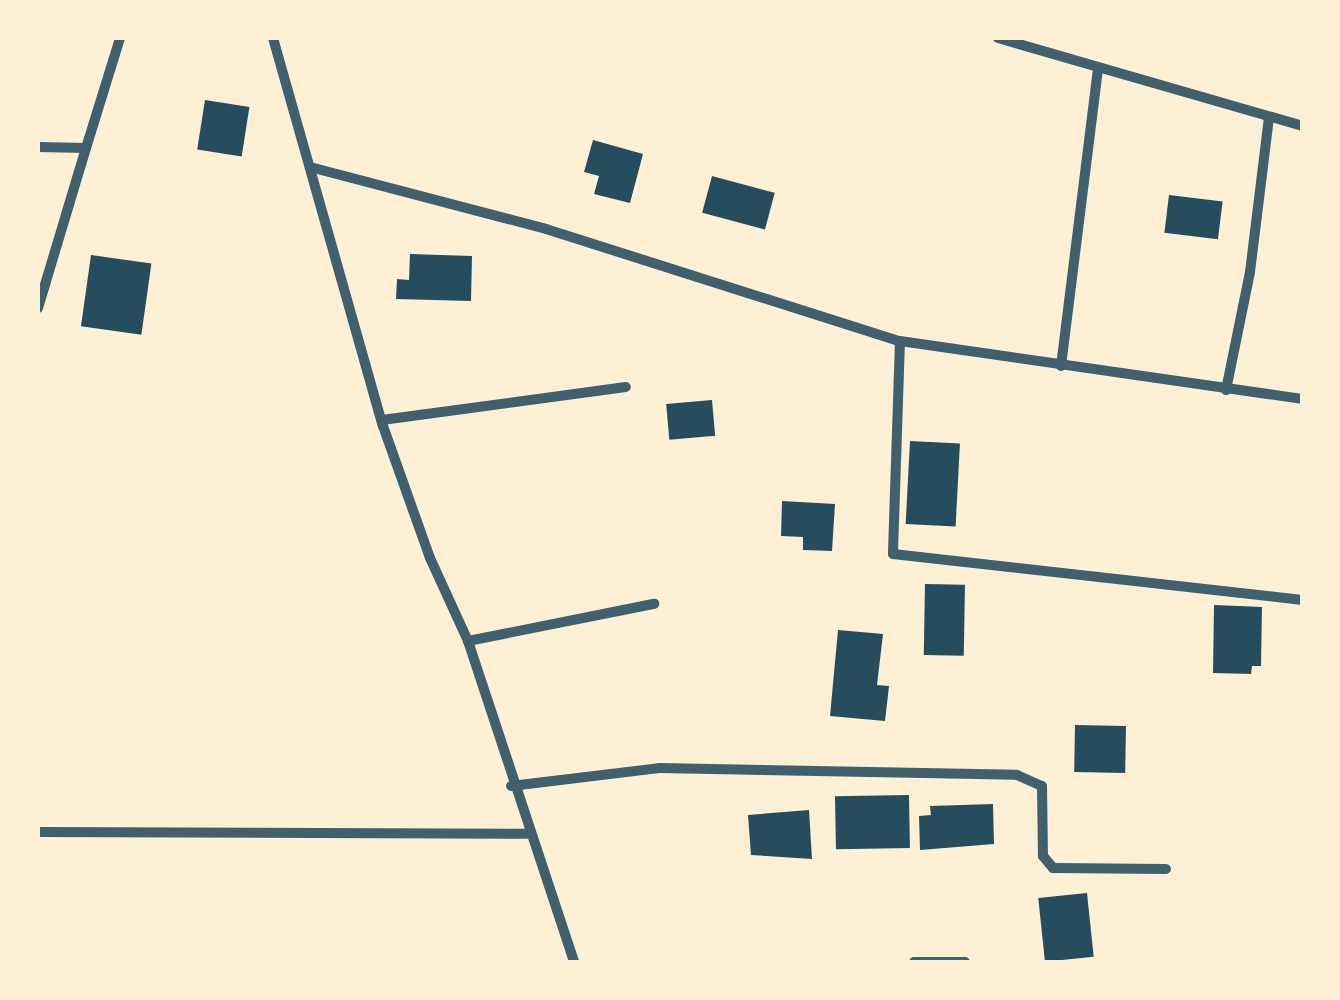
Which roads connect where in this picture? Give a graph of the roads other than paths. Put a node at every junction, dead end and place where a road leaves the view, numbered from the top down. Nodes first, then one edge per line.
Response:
1 (120, 38) edge
2 (273, 38) edge
3 (998, 38) edge
4 (1098, 69) junction
5 (1269, 118) junction
6 (1302, 126) edge
7 (38, 147) edge
8 (86, 148) junction
9 (310, 167) junction
10 (38, 308) edge
11 (900, 341) junction
12 (1061, 366) junction
13 (626, 387) dead end
14 (1226, 390) junction
15 (1302, 400) edge
16 (382, 420) junction
17 (1302, 600) edge
18 (654, 604) dead end
19 (468, 641) junction
20 (510, 786) junction
21 (38, 832) edge
22 (527, 834) junction
23 (1166, 869) dead end
24 (574, 962) edge
25 (914, 962) edge
26 (965, 962) edge

1 - 8 street
2 - 9 street
3 - 4 street
4 - 5 street
4 - 12 street
5 - 6 street
5 - 14 street
7 - 8 street
8 - 10 street
9 - 11 street
9 - 16 street
11 - 12 street
11 - 17 street
12 - 14 street
13 - 16 street
14 - 15 street
16 - 19 street
18 - 19 street
19 - 20 street
20 - 22 street
20 - 23 street
21 - 22 street
22 - 24 street
25 - 26 street

